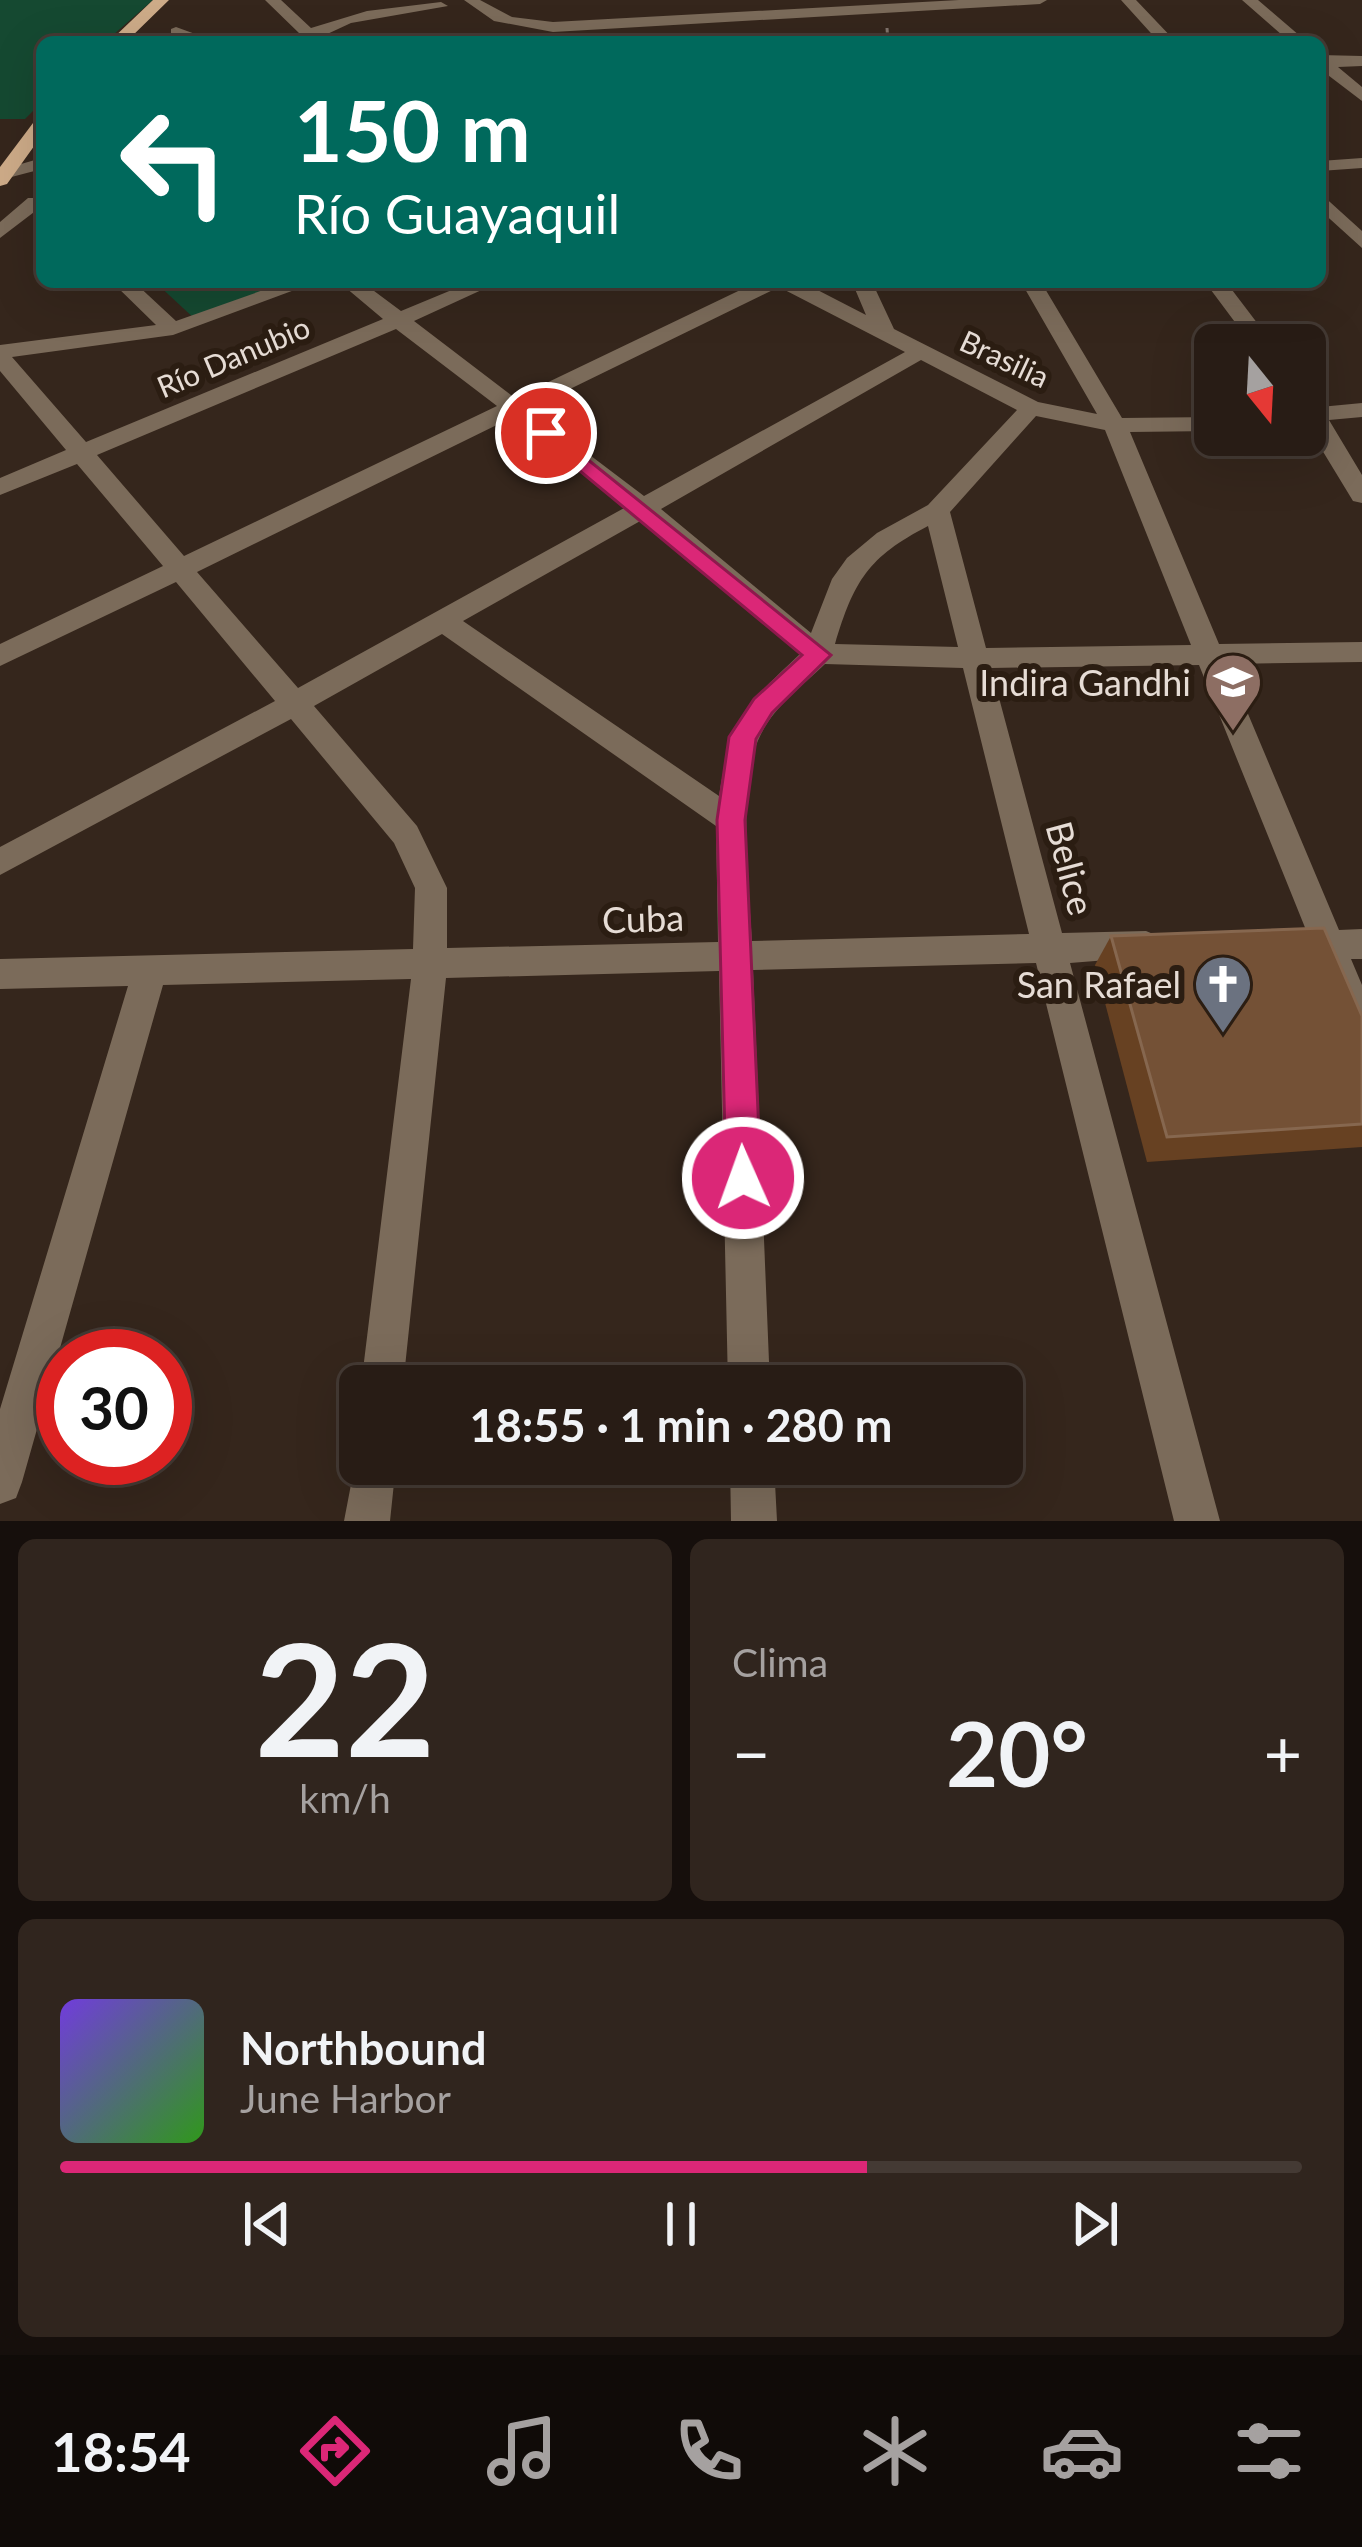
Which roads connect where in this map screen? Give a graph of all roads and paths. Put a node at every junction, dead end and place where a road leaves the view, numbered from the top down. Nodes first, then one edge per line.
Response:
1 (162, 0) edge
2 (272, 0) edge
3 (471, 0) edge
4 (596, 0) edge
5 (1040, 0) edge
6 (1128, 0) edge
7 (1250, 0) edge
8 (1005, 1) edge
9 (342, 3) dead end
10 (441, 6) dead end
11 (727, 16) junction
12 (1017, 20) dead end
13 (358, 25) junction
14 (603, 25) junction
15 (176, 32) dead end
16 (123, 36) edge
17 (187, 36) edge
18 (303, 36) edge
19 (313, 36) edge
20 (738, 36) edge
21 (1162, 36) edge
22 (1292, 36) edge
23 (1362, 61) edge
24 (1326, 62) edge
25 (1326, 66) edge
26 (1362, 96) edge
27 (36, 131) edge
28 (1362, 163) edge
29 (36, 165) edge
30 (1326, 166) edge
31 (2, 177) edge
32 (1326, 205) edge
33 (36, 206) edge
34 (0, 232) edge
35 (1362, 242) edge
36 (129, 288) edge
37 (289, 288) edge
38 (357, 288) edge
39 (474, 288) edge
40 (761, 288) edge
41 (798, 288) edge
42 (865, 288) edge
43 (1035, 288) edge
44 (1220, 288) edge
45 (398, 319) junction
46 (1247, 324) edge
47 (173, 329) junction
48 (884, 331) junction
49 (922, 351) junction
50 (0, 355) edge
51 (514, 407) junction
52 (1031, 408) junction
53 (1326, 410) edge
54 (1362, 410) edge
55 (1194, 424) edge
56 (1115, 425) junction
57 (1326, 438) edge
58 (81, 453) junction
59 (0, 487) edge
60 (1362, 495) edge
61 (644, 509) junction
62 (937, 511) junction
63 (178, 566) junction
64 (442, 621) junction
65 (1362, 652) edge
66 (1209, 654) junction
67 (818, 655) junction
68 (0, 656) edge
69 (975, 658) junction
70 (296, 703) junction
71 (731, 820) junction
72 (0, 862) edge
73 (1345, 944) edge
74 (1259, 945) edge
75 (1190, 946) edge
76 (1052, 947) junction
77 (737, 953) junction
78 (430, 966) junction
79 (150, 970) junction
80 (0, 974) edge
81 (1362, 1028) edge
82 (384, 1365) edge
83 (748, 1365) edge
84 (0, 1482) edge
85 (371, 1485) edge
86 (753, 1485) edge
87 (367, 1521) edge
88 (754, 1521) edge
89 (1197, 1521) edge

1 - 16 main road
2 - 18 street
3 - 14 street
4 - 14 street
5 - 8 street
6 - 21 street
7 - 22 street
8 - 11 street
8 - 12 street
9 - 13 street
10 - 13 street
11 - 14 street
11 - 20 street
13 - 19 street
15 - 17 street
23 - 24 street
25 - 26 street
27 - 31 main road
28 - 30 street
29 - 31 street
32 - 35 street
33 - 34 street
36 - 47 street
37 - 47 street
38 - 45 street
39 - 45 street, Río Danubio
40 - 51 street
41 - 48 street, Brasilia
42 - 48 street
43 - 56 street
44 - 46 street
45 - 51 street
45 - 58 street, Río Danubio
47 - 50 street
48 - 49 street, Brasilia
49 - 52 street, Brasilia
49 - 61 street
50 - 58 street
51 - 61 street
51 - 63 street
52 - 56 street, Brasilia
52 - 62 street
53 - 54 street
55 - 56 street, Brasilia
56 - 66 street
57 - 60 street
58 - 59 street, Río Danubio
58 - 63 street
61 - 64 street
61 - 67 street
62 - 67 street
62 - 69 street, Belice
63 - 68 street
63 - 70 street
64 - 70 street
64 - 71 street
65 - 66 street
66 - 69 street
66 - 73 street
67 - 69 street
67 - 71 street
69 - 76 street, Belice
70 - 72 street
70 - 78 street
71 - 77 street
73 - 74 street
73 - 81 street
75 - 76 street, Cuba
76 - 77 street, Cuba
76 - 89 street, Belice
77 - 78 street, Cuba
77 - 83 street
78 - 79 street, Cuba
78 - 82 street
79 - 80 street, Cuba
79 - 84 street
85 - 87 street
86 - 88 street

